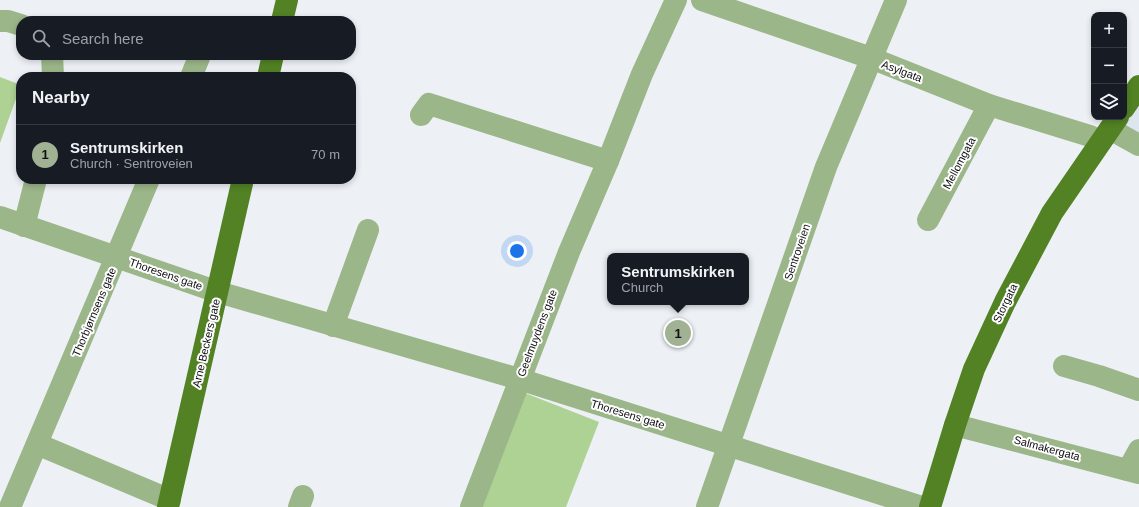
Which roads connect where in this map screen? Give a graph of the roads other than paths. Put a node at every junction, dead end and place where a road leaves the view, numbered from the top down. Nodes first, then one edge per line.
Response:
1 (287, 0) edge
2 (676, 0) edge
3 (702, 0) edge
4 (896, 0) edge
5 (283, 16) edge
6 (0, 21) edge
7 (16, 23) edge
8 (871, 58) junction
9 (52, 60) edge
10 (198, 60) edge
11 (272, 60) edge
12 (53, 72) edge
13 (193, 72) edge
14 (269, 72) edge
15 (1139, 86) edge
16 (1127, 104) edge
17 (990, 105) junction
18 (421, 115) dead end
19 (1110, 129) edge
20 (1139, 145) edge
21 (608, 162) junction
22 (35, 184) edge
23 (147, 184) edge
24 (242, 184) edge
25 (0, 217) edge
26 (928, 220) dead end
27 (24, 226) junction
28 (368, 230) dead end
29 (117, 258) junction
30 (218, 292) junction
31 (333, 326) junction
32 (1064, 366) dead end
33 (519, 379) junction
34 (1139, 390) edge
35 (955, 425) junction
36 (37, 444) junction
37 (729, 445) junction
38 (1139, 450) edge
39 (1134, 471) edge
40 (169, 504) edge
41 (10, 507) edge
42 (471, 507) edge
43 (707, 507) edge
44 (922, 507) edge
45 (930, 507) edge

1 - 5 main road
2 - 21 street, Geelmuydens gate
3 - 8 street, Asylgata
4 - 8 street, Sentroveien
6 - 7 street
8 - 17 street, Asylgata
8 - 37 street, Sentroveien
9 - 12 street
10 - 13 street
11 - 14 main road
15 - 16 main road
17 - 19 street, Asylgata
17 - 26 street, Mellomgata
18 - 21 street
19 - 20 street, Asylgata
19 - 35 main road, Storgata
21 - 33 street, Geelmuydens gate
22 - 27 street
23 - 29 street, Thorbjørnsens gate
24 - 30 main road, Arne Beckers gate
25 - 27 street, Thoresens gate
27 - 29 street, Thoresens gate
28 - 31 street
29 - 30 street, Thoresens gate
29 - 36 street, Thorbjørnsens gate
30 - 31 street, Thoresens gate
30 - 40 main road, Arne Beckers gate
31 - 33 street, Thoresens gate
32 - 34 street
33 - 37 street, Thoresens gate
33 - 42 street, Geelmuydens gate
35 - 39 street, Salmakergata
35 - 45 main road, Storgata
36 - 40 street
36 - 41 street, Thorbjørnsens gate
37 - 43 street, Sentroveien
37 - 44 street, Thoresens gate
38 - 39 street

